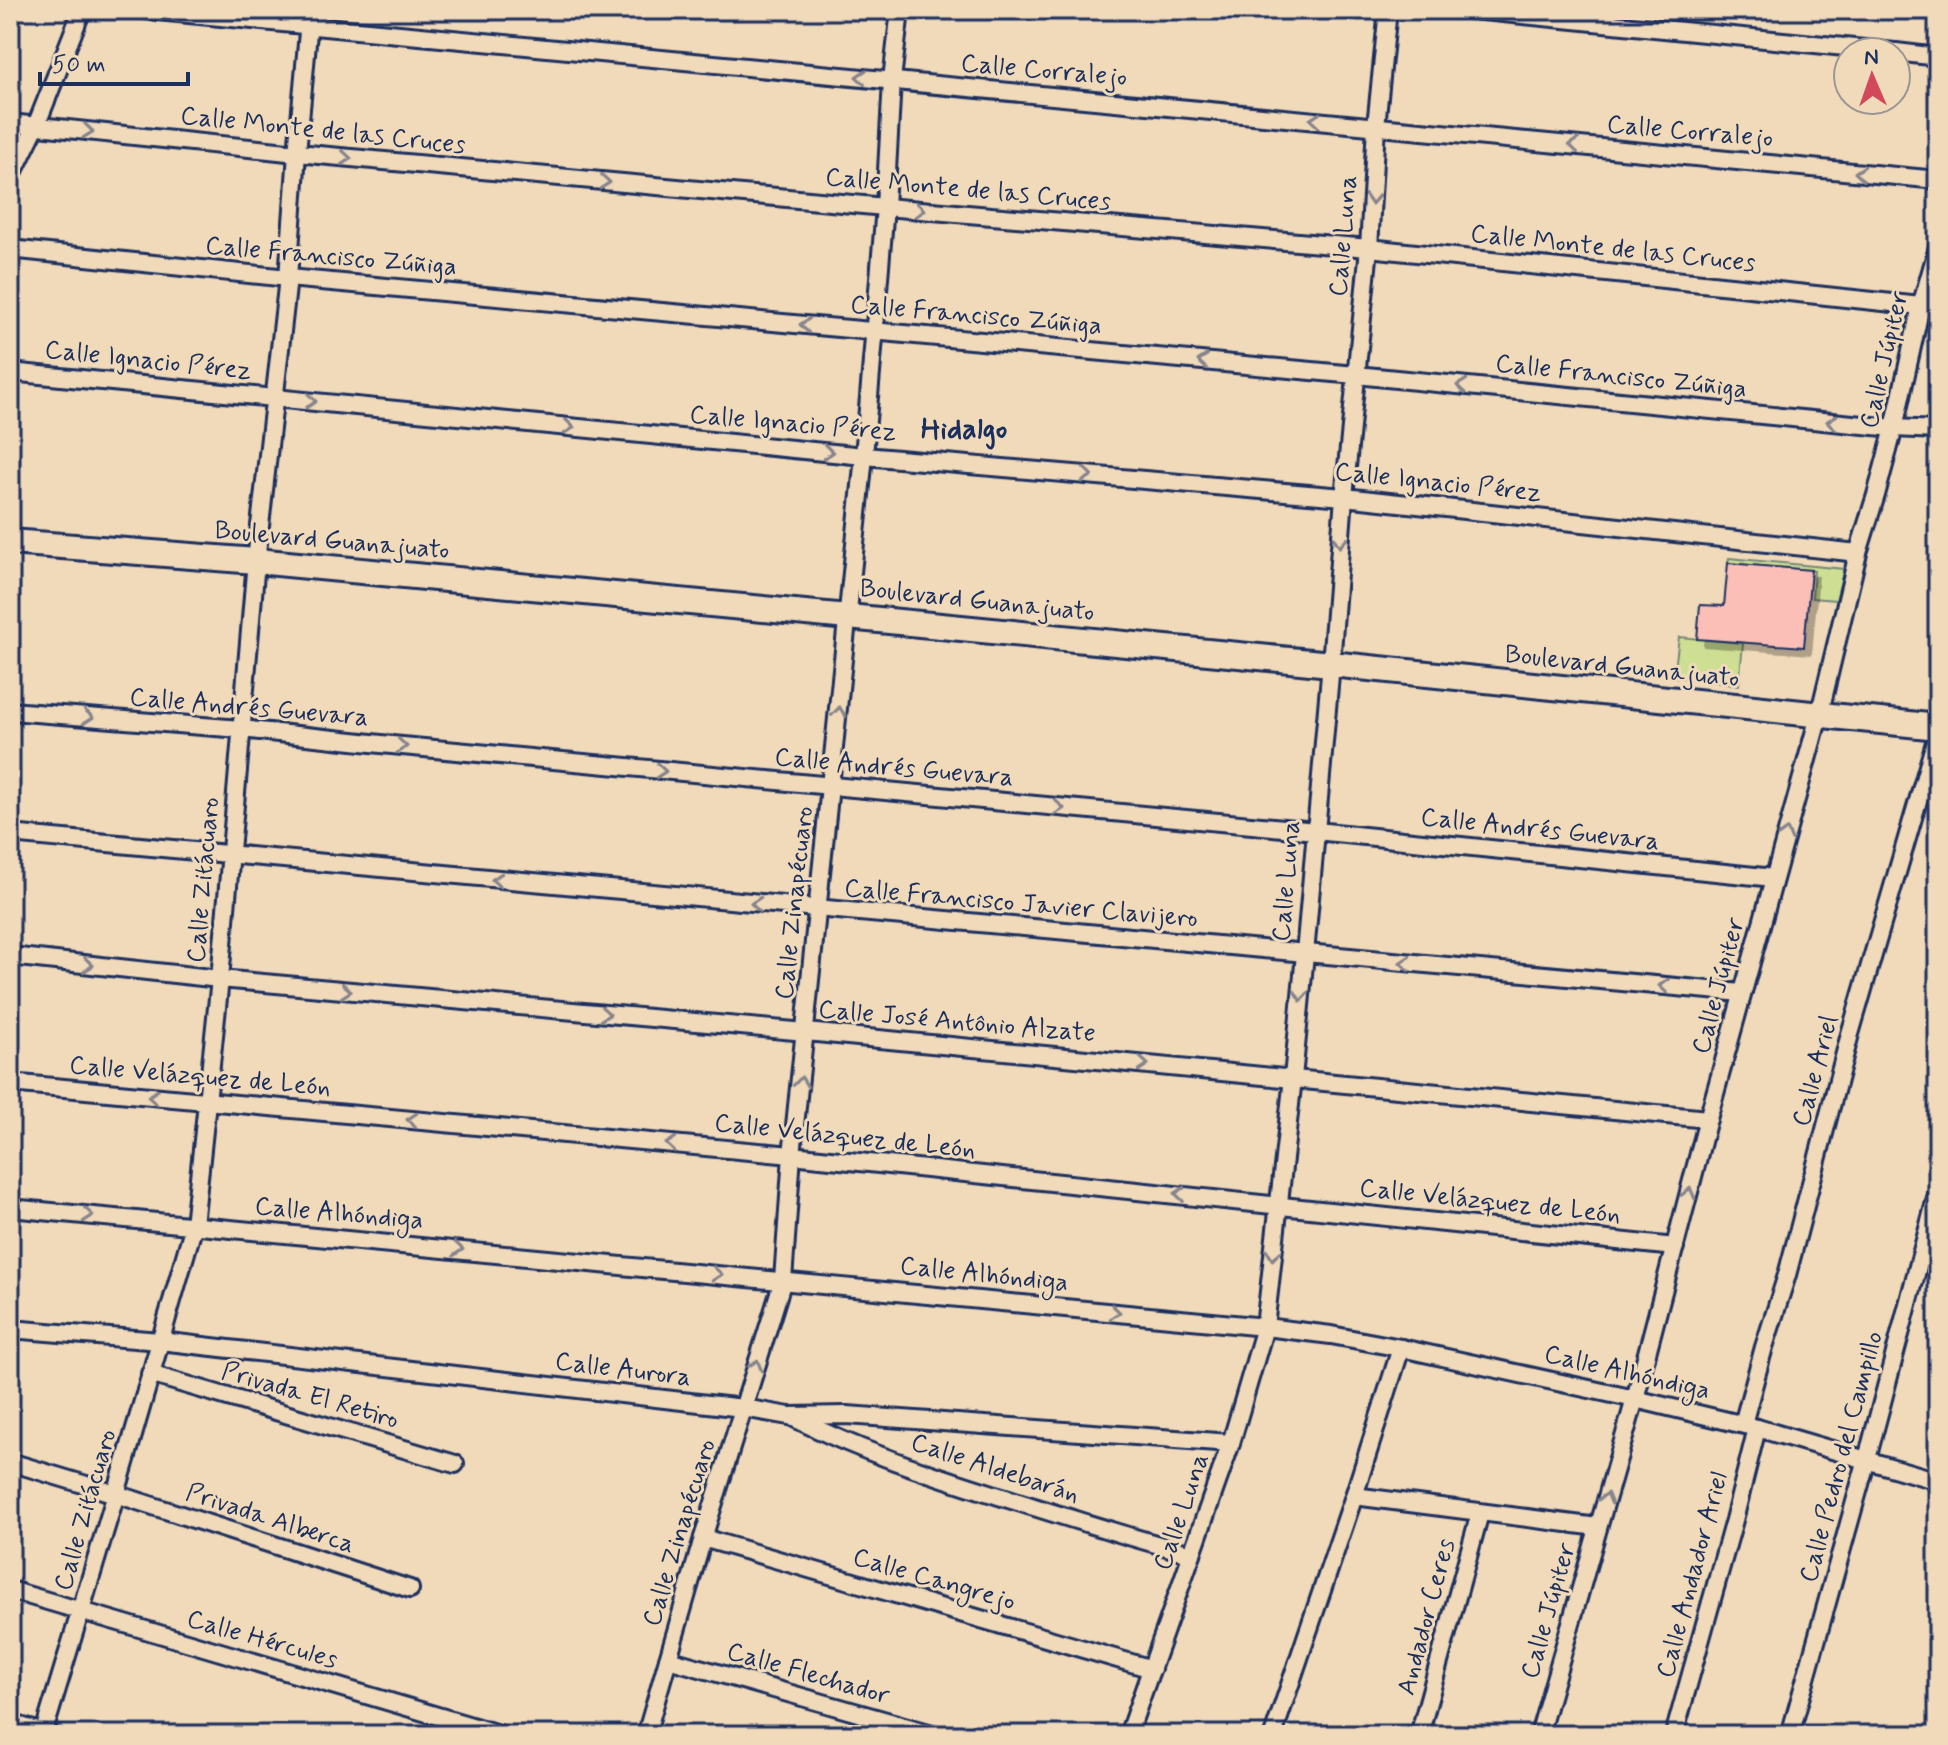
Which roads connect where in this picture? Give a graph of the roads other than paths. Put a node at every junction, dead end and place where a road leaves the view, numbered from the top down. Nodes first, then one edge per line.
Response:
1 (82, 10) edge
2 (146, 10) edge
3 (900, 10) edge
4 (1388, 10) edge
5 (1472, 10) edge
6 (309, 18) edge
7 (1832, 46) edge
8 (1912, 54) edge
9 (1938, 57) edge
10 (892, 80) junction
11 (10, 123) edge
12 (36, 126) junction
13 (1376, 126) junction
14 (297, 153) junction
15 (10, 179) edge
16 (1938, 180) edge
17 (885, 207) junction
18 (1938, 247) edge
19 (1369, 248) junction
20 (10, 249) edge
21 (288, 278) junction
22 (1921, 306) junction
23 (873, 331) junction
24 (10, 372) edge
25 (1356, 375) junction
26 (275, 398) junction
27 (1894, 428) junction
28 (1938, 430) edge
29 (864, 456) junction
30 (1344, 497) junction
31 (10, 542) edge
32 (1858, 553) junction
33 (256, 561) junction
34 (848, 617) junction
35 (1331, 664) junction
36 (10, 711) edge
37 (1819, 716) junction
38 (241, 729) junction
39 (1938, 729) edge
40 (831, 787) junction
41 (1316, 831) junction
42 (10, 834) edge
43 (231, 856) junction
44 (1774, 878) junction
45 (818, 910) junction
46 (1305, 954) junction
47 (10, 956) edge
48 (220, 979) junction
49 (1742, 993) junction
50 (806, 1032) junction
51 (1293, 1078) junction
52 (10, 1083) edge
53 (208, 1102) junction
54 (1708, 1119) junction
55 (792, 1155) junction
56 (1938, 1191) edge
57 (1279, 1204) junction
58 (10, 1208) edge
59 (194, 1225) junction
60 (1675, 1247) junction
61 (783, 1280) junction
62 (1265, 1327) junction
63 (10, 1329) edge
64 (160, 1341) junction
65 (1401, 1348) junction
66 (150, 1374) junction
67 (1635, 1399) junction
68 (743, 1408) junction
69 (789, 1416) junction
70 (1750, 1426) junction
71 (1231, 1443) junction
72 (1867, 1459) junction
73 (10, 1462) edge
74 (455, 1464) dead end
75 (1938, 1481) edge
76 (116, 1494) junction
77 (1354, 1496) junction
78 (1480, 1513) junction
79 (1598, 1527) junction
80 (703, 1538) junction
81 (1192, 1554) junction
82 (410, 1589) dead end
83 (10, 1590) edge
84 (81, 1612) junction
85 (668, 1659) junction
86 (1152, 1669) junction
87 (10, 1723) edge
88 (47, 1734) edge
89 (502, 1735) edge
90 (646, 1735) edge
91 (936, 1735) edge
92 (1128, 1735) edge
93 (1273, 1735) edge
94 (1419, 1735) edge
95 (1539, 1735) edge
96 (1674, 1735) edge
97 (1790, 1735) edge

1 - 12 street
2 - 6 street, Calle Corralejo
3 - 10 street, Calle Zinapécuaro
4 - 13 street, Calle Luna
5 - 7 street
10 -> 6 street, Calle Corralejo
6 - 14 street, Calle Zitácuaro
8 - 9 street
13 -> 10 street, Calle Corralejo
10 - 17 street, Calle Zinapécuaro
11 - 12 street, Calle Monte de las Cruces
12 -> 14 street, Calle Monte de las Cruces
12 - 15 street
16 -> 13 street, Calle Corralejo
13 -> 19 street, Calle Luna
14 -> 17 street, Calle Monte de las Cruces
14 - 21 street, Calle Zitácuaro
17 -> 19 street, Calle Monte de las Cruces
17 - 23 street, Calle Zinapécuaro
18 - 22 street, Calle Júpiter
19 - 22 street, Calle Monte de las Cruces
19 - 25 street, Calle Luna
20 - 21 street, Calle Francisco Zúñiga
23 -> 21 street, Calle Francisco Zúñiga
21 - 26 street, Calle Zitácuaro
22 - 27 street, Calle Júpiter
25 -> 23 street, Calle Francisco Zúñiga
23 - 29 street, Calle Zinapécuaro
24 - 26 street, Calle Ignacio Pérez
27 -> 25 street, Calle Francisco Zúñiga
25 - 30 street, Calle Luna
26 -> 29 street, Calle Ignacio Pérez
26 - 33 street, Calle Zitácuaro
27 - 28 street, Calle Francisco Zúñiga
27 - 32 street, Calle Júpiter
29 -> 30 street, Calle Ignacio Pérez
29 - 34 street, Calle Zinapécuaro
30 - 32 street, Calle Ignacio Pérez
30 -> 35 street, Calle Luna
31 - 33 street, Boulevard Guanajuato
32 - 37 street, Calle Júpiter
33 - 34 street, Boulevard Guanajuato
33 - 38 street, Calle Zitácuaro
34 - 35 street, Boulevard Guanajuato
40 -> 34 street, Calle Zinapécuaro
35 - 37 street, Boulevard Guanajuato
35 - 41 street, Calle Luna
36 -> 38 street, Calle Andrés Guevara
37 - 39 street, Boulevard Guanajuato
44 -> 37 street, Calle Júpiter
38 -> 40 street, Calle Andrés Guevara
38 - 43 street, Calle Zitácuaro
39 - 70 street, Calle Ariel
40 -> 41 street, Calle Andrés Guevara
40 - 45 street, Calle Zinapécuaro
41 - 44 street, Calle Andrés Guevara
41 - 46 street, Calle Luna
42 - 43 street, Calle Francisco Javier Clavijero
45 -> 43 street, Calle Francisco Javier Clavijero
43 - 48 street, Calle Zitácuaro
44 - 49 street, Calle Júpiter
45 - 46 street, Calle Francisco Javier Clavijero
45 - 50 street, Calle Zinapécuaro
49 -> 46 street, Calle Francisco Javier Clavijero
46 -> 51 street, Calle Luna
47 -> 48 street, Calle José Antônio Alzate
48 -> 50 street, Calle José Antônio Alzate
48 - 53 street, Calle Zitácuaro
49 - 54 street, Calle Júpiter
50 -> 51 street, Calle José Antônio Alzate
55 -> 50 street, Calle Zinapécuaro
51 - 54 street, Calle José Antônio Alzate
51 - 57 street, Calle Luna
53 -> 52 street, Calle Velázquez de León
55 -> 53 street, Calle Velázquez de León
53 - 59 street, Calle Zitácuaro
60 -> 54 street, Calle Júpiter
57 -> 55 street, Calle Velázquez de León
55 - 61 street, Calle Zinapécuaro
56 - 72 street, Calle Pedro del Campillo
57 - 60 street, Calle Velázquez de León
57 -> 62 street, Calle Luna
58 -> 59 street, Calle Alhóndiga
59 -> 61 street, Calle Alhóndiga
59 - 64 street, Calle Zitácuaro
60 - 67 street, Calle Júpiter
61 -> 62 street, Calle Alhóndiga
68 -> 61 street, Calle Zinapécuaro
62 - 65 street, Calle Alhóndiga
62 - 71 street, Calle Luna
63 - 64 street, Calle Aurora
64 - 66 street, Calle Zitácuaro
64 - 68 street, Calle Aurora
65 - 67 street, Calle Alhóndiga
65 - 77 street
66 - 74 street, Privada El Retiro
66 - 76 street, Calle Zitácuaro
67 - 70 street, Calle Alhóndiga
79 -> 67 street, Calle Júpiter
68 - 69 street, Calle Aurora
68 - 80 street, Calle Zinapécuaro
69 - 71 street, Calle Aurora
69 - 81 street, Calle Aldebarán
70 - 72 street, Calle Alhóndiga
70 - 96 street, Calle Andador Ariel
71 - 81 street, Calle Luna
72 - 75 street, Calle Alhóndiga
72 - 97 street, Calle Pedro del Campillo
73 - 76 street, Privada Alberca
76 - 82 street, Privada Alberca
76 - 84 street, Calle Zitácuaro
77 - 78 street
77 - 93 street
78 - 79 street
78 - 94 street, Andador Ceres
79 - 95 street, Calle Júpiter
80 - 85 street, Calle Zinapécuaro
80 - 86 street, Calle Cangrejo
81 - 86 street, Calle Luna
83 - 84 street, Calle Hércules
84 - 88 street, Calle Zitácuaro
84 - 89 street, Calle Hércules
85 - 90 street, Calle Zinapécuaro
85 - 91 street, Calle Flechador
86 - 92 street, Calle Luna
87 - 88 street

